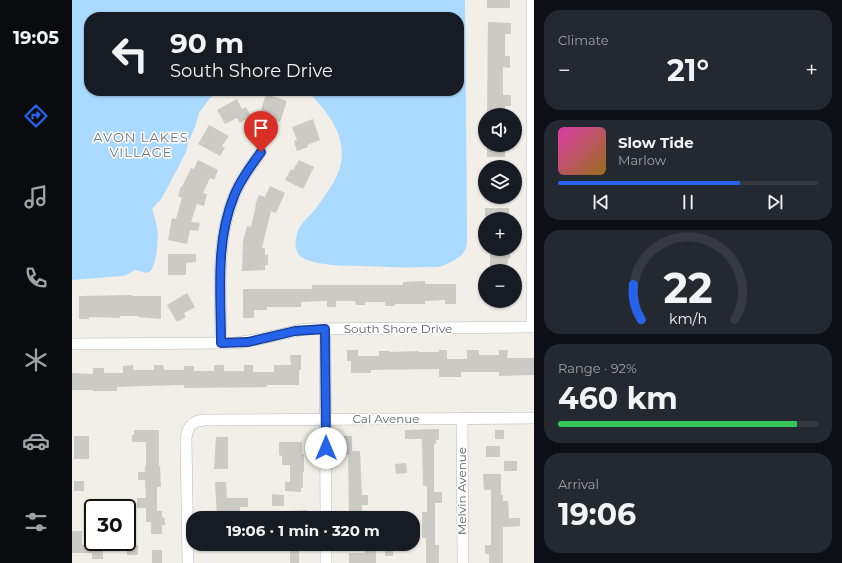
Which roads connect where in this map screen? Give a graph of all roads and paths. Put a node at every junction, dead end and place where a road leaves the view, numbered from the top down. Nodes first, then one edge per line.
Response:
1 (532, 0) edge
2 (261, 152) dead end
3 (533, 327) edge
4 (325, 329) junction
5 (221, 343) junction
6 (72, 344) edge
7 (462, 418) junction
8 (534, 418) edge
9 (326, 419) junction
10 (326, 511) edge
11 (326, 551) edge
12 (188, 563) edge
13 (326, 563) edge
14 (462, 563) edge

1 - 3 street
2 - 5 street
3 - 4 street, South Shore Drive
4 - 5 street, South Shore Drive
4 - 9 street
5 - 6 street, South Shore Drive
7 - 8 street, Cal Avenue
7 - 9 street, Cal Avenue
7 - 14 street, Melvin Avenue
9 - 10 street
9 - 12 street, Cal Avenue
11 - 13 street

